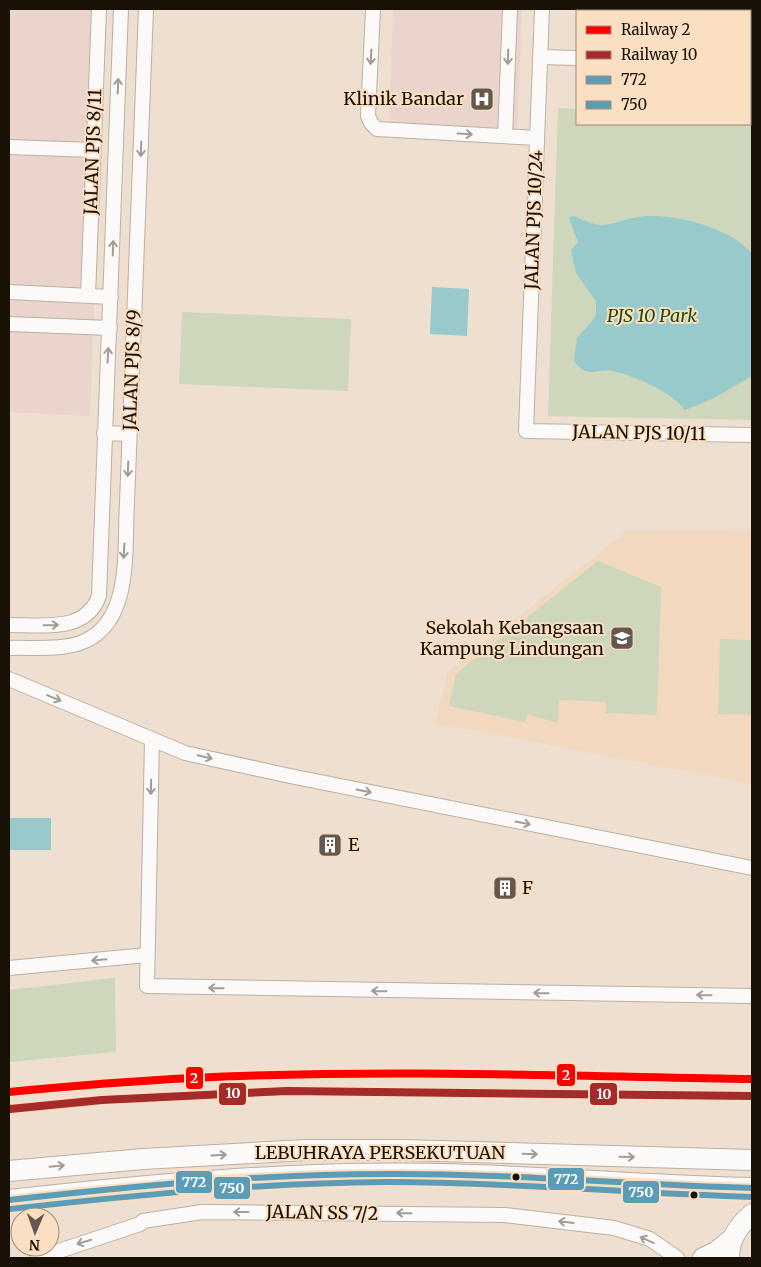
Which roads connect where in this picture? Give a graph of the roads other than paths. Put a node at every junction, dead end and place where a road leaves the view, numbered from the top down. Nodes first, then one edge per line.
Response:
1 (99, 9) edge
2 (121, 9) edge
3 (146, 9) edge
4 (373, 9) edge
5 (510, 9) edge
6 (542, 9) edge
7 (540, 57) junction
8 (576, 58) edge
9 (505, 136) junction
10 (537, 138) junction
11 (9, 147) edge
12 (93, 150) junction
13 (9, 292) edge
14 (88, 296) junction
15 (111, 297) junction
16 (9, 324) edge
17 (110, 328) junction
18 (526, 431) joint
19 (104, 433) junction
20 (129, 434) junction
21 (752, 435) edge
22 (115, 612) junction
23 (90, 613) junction
24 (9, 625) edge
25 (9, 648) edge
26 (9, 679) edge
27 (152, 739) junction
28 (752, 868) edge
29 (147, 956) junction
30 (9, 968) edge
31 (752, 996) edge
32 (752, 1160) edge
33 (9, 1171) edge
34 (752, 1188) edge
35 (9, 1200) edge
36 (752, 1214) edge
37 (733, 1238) junction
38 (38, 1258) edge
39 (678, 1258) edge
40 (703, 1258) edge
41 (729, 1258) edge

1 - 12 street, JALAN PJS 8/11
15 -> 2 street, JALAN PJS 8/9
3 -> 20 street, JALAN PJS 8/9
4 -> 9 street
5 -> 9 street
6 - 7 street, JALAN PJS 10/24
7 - 8 street
7 - 10 street, JALAN PJS 10/24
9 - 10 street
10 - 18 street, JALAN PJS 10/24
11 - 12 street
12 - 14 street, JALAN PJS 8/11
13 - 14 street
14 - 15 street
15 - 17 street, JALAN PJS 8/9
16 - 17 street
19 -> 17 street, JALAN PJS 8/9
18 - 21 street, JALAN PJS 10/11
19 - 20 street
19 - 23 street, JALAN PJS 8/9
20 -> 22 street, JALAN PJS 8/9
22 - 23 street
22 - 25 street, JALAN PJS 8/9
24 -> 23 street
26 -> 27 street
27 -> 28 street
27 -> 29 street
29 -> 30 street
31 -> 29 street
33 -> 32 highway, LEBUHRAYA PERSEKUTUAN
34 - 35 highway, LEBUHRAYA PERSEKUTUAN
36 - 37 highway
37 - 40 highway
37 - 41 highway
39 -> 38 street, JALAN SS 7/2

